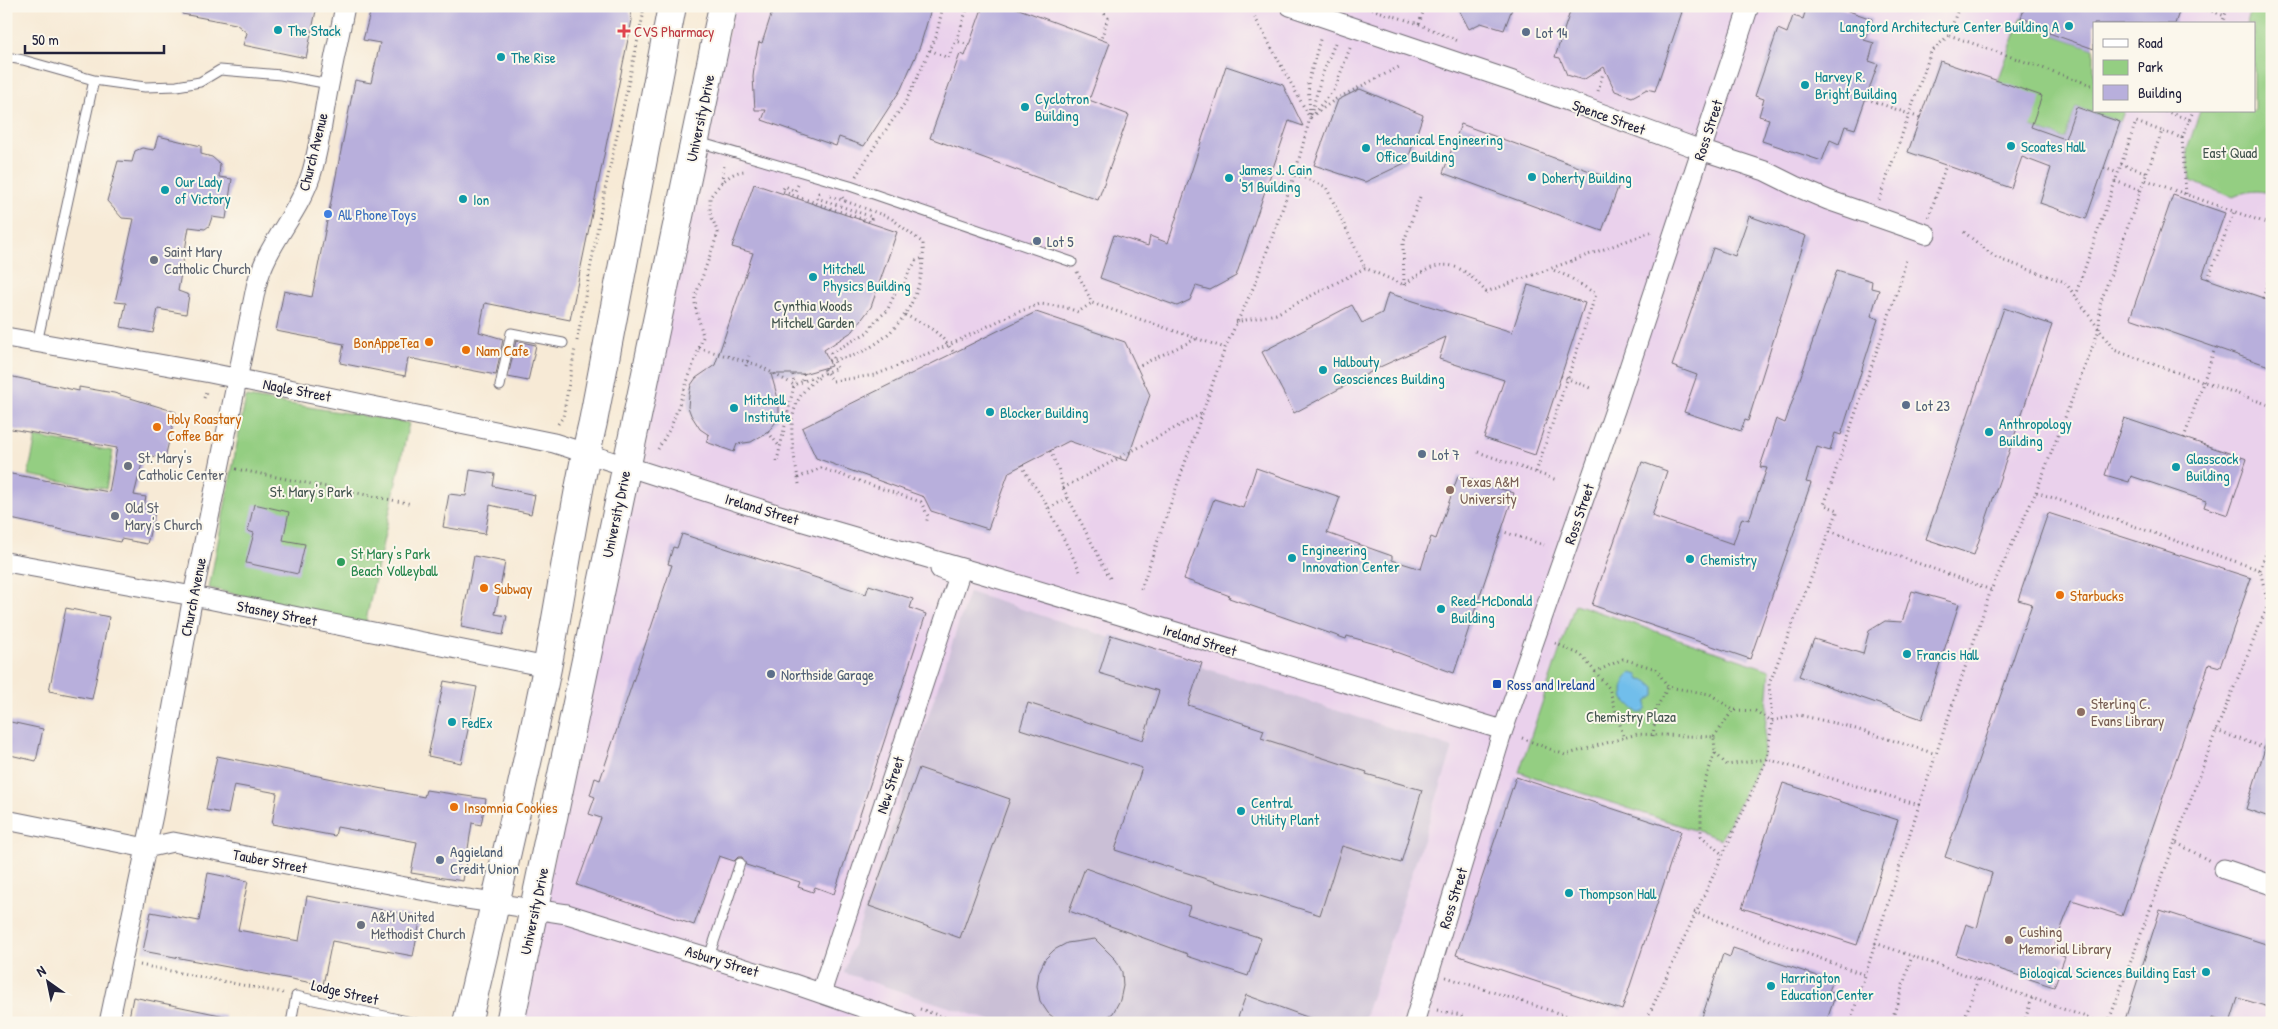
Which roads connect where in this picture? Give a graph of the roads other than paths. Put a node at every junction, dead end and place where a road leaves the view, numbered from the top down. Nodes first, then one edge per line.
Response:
1 (345, 6) edge
2 (672, 6) edge
3 (723, 6) edge
4 (1290, 6) edge
5 (1749, 6) edge
6 (6, 57) edge
7 (94, 80) junction
8 (329, 84) junction
9 (696, 141) junction
10 (1701, 150) junction
11 (1927, 226) road end
12 (1072, 262) road end
13 (6, 337) edge
14 (37, 343) junction
15 (563, 343) dead end
16 (237, 379) junction
17 (500, 386) dead end
18 (586, 453) junction
19 (626, 466) junction
20 (898, 549) junction
21 (6, 562) edge
22 (959, 576) joint
23 (193, 596) junction
24 (547, 667) junction
25 (1503, 730) junction
26 (6, 820) edge
27 (146, 848) junction
28 (740, 863) dead end
29 (2224, 869) road end
30 (2272, 885) edge
31 (495, 904) junction
32 (534, 909) junction
33 (709, 957) junction
34 (821, 993) junction
35 (1417, 1015) edge
36 (109, 1023) edge
37 (291, 1023) edge
38 (416, 1023) edge
39 (467, 1023) edge
40 (510, 1023) edge
41 (907, 1023) edge

1 - 8 street, Church Avenue
2 - 18 main road
3 - 9 main road, University Drive
4 - 10 street, Spence Street
5 - 10 street, Ross Street
6 - 7 lane
7 - 8 lane
7 - 14 lane
8 - 16 street, Church Avenue
9 - 12 lane
9 - 19 main road, University Drive
10 - 11 street, Spence Street
10 - 25 street, Ross Street
13 - 14 street, Nagle Street
14 - 16 street, Nagle Street
15 - 17 lane
16 - 18 street, Nagle Street
16 - 23 street, Church Avenue
18 - 19 street, Nagle Street
18 - 24 main road
19 - 20 street, Ireland Street
19 - 32 main road, University Drive
20 - 22 street, Ireland Street
20 - 25 street, Ireland Street
21 - 23 street, Stasney Street
22 - 34 street, New Street
23 - 24 street, Stasney Street
23 - 27 street, Church Avenue
24 - 31 main road
25 - 35 street, Ross Street
26 - 27 street, Tauber Street
27 - 31 street, Tauber Street
27 - 36 street, Church Avenue
28 - 33 lane
29 - 30 street
31 - 32 street, Tauber Street
31 - 39 main road
32 - 33 street, Asbury Street
32 - 40 main road, University Drive
33 - 34 street, Asbury Street
34 - 41 street, Asbury Street
37 - 38 lane, Lodge Street

